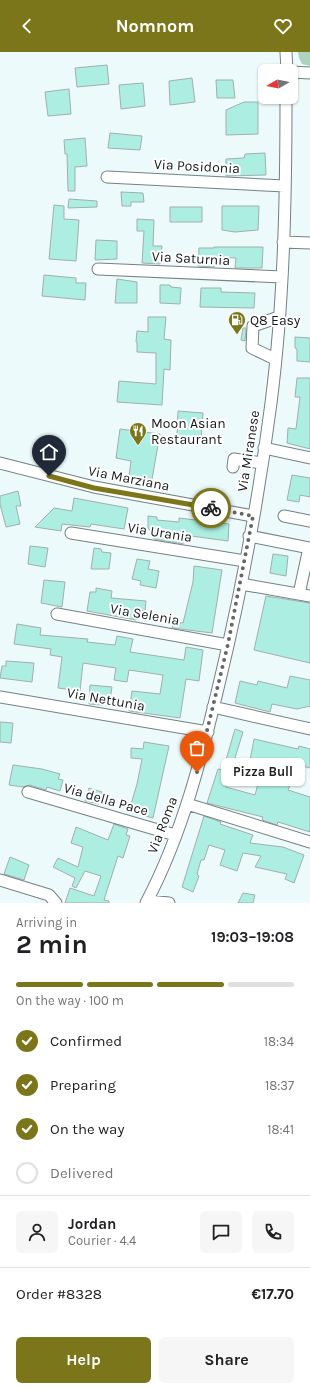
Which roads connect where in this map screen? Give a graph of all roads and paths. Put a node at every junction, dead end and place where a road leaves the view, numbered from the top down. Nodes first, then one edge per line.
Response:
1 (286, 52) edge
2 (287, 64) edge
3 (298, 72) edge
4 (310, 73) edge
5 (286, 104) edge
6 (107, 177) dead end
7 (285, 186) junction
8 (284, 242) junction
9 (310, 243) edge
10 (98, 269) dead end
11 (282, 277) junction
12 (279, 317) junction
13 (275, 360) junction
14 (264, 448) junction
15 (310, 458) edge
16 (0, 463) edge
17 (262, 463) junction
18 (233, 467) dead end
19 (253, 516) junction
20 (284, 516) dead end
21 (310, 521) edge
22 (71, 533) dead end
23 (249, 536) junction
24 (309, 548) edge
25 (245, 561) junction
26 (307, 570) edge
27 (241, 584) junction
28 (305, 595) edge
29 (57, 614) dead end
30 (228, 644) junction
31 (0, 696) edge
32 (214, 707) junction
33 (310, 729) edge
34 (208, 732) junction
35 (201, 757) joint
36 (28, 792) dead end
37 (187, 804) junction
38 (175, 835) junction
39 (310, 842) edge
40 (0, 880) edge
41 (147, 902) edge
42 (56, 903) edge
43 (169, 903) edge

1 - 2 street
3 - 4 street
5 - 7 street, Via Miranese
6 - 7 street, Via Posidonia
7 - 8 street, Via Miranese
8 - 9 street
8 - 11 street, Via Miranese
10 - 11 street, Via Saturnia
11 - 12 street, Via Miranese
12 - 13 street, Via Miranese
12 - 13 street
13 - 14 street, Via Miranese
14 - 15 street
14 - 17 street, Via Miranese
16 - 19 street, Via Marziana
17 - 18 street
17 - 19 street, Via Miranese
19 - 23 street, Via Miranese
20 - 21 street
22 - 25 street, Via Urania
23 - 24 street
23 - 25 street, Via Miranese
24 - 26 street
25 - 27 street, Via Miranese
26 - 28 street
27 - 28 street
27 - 30 street, Via Miranese
29 - 30 street, Via Selenia
30 - 32 street, Via Miranese
31 - 34 street, Via Nettunia
32 - 33 street
32 - 34 street, Via Miranese
34 - 35 street, Via Miranese
35 - 37 street, Via Roma
36 - 38 street, Via della Pace
37 - 38 street, Via Roma
37 - 39 street
38 - 41 street, Via Roma
40 - 42 street
41 - 43 street

